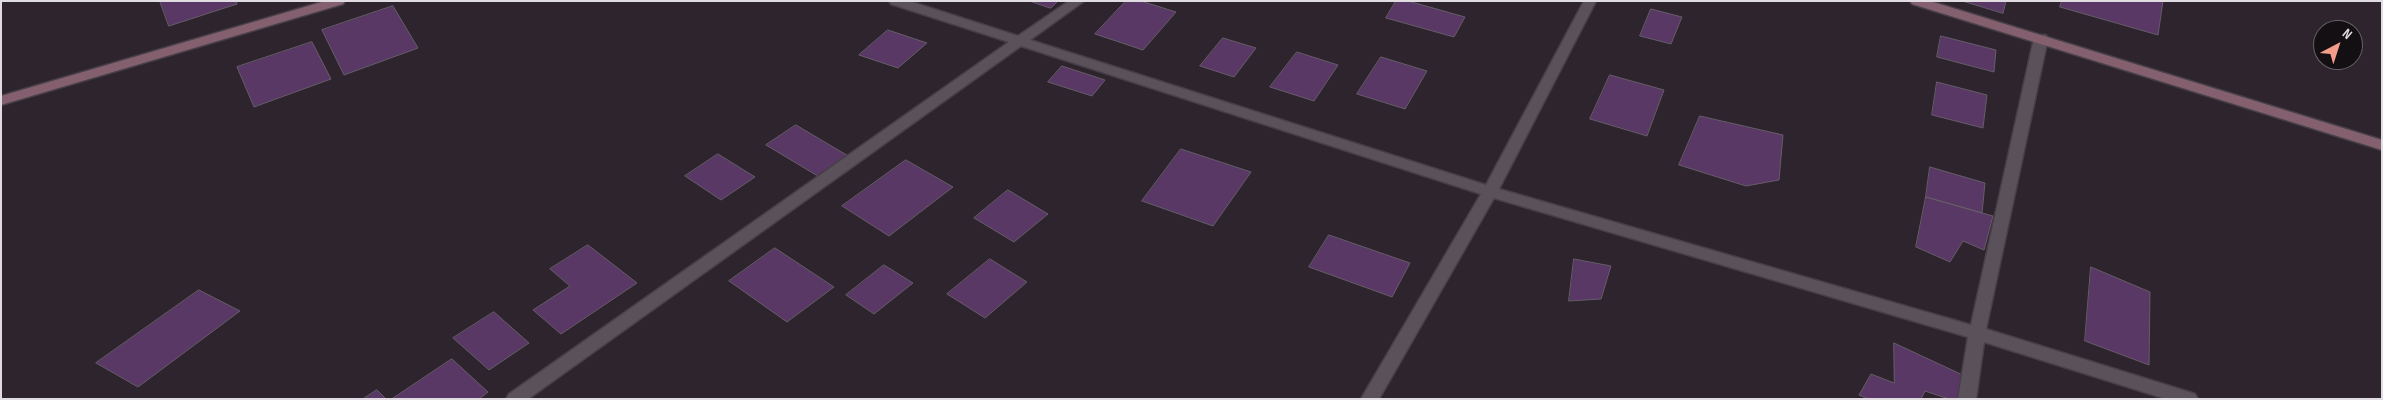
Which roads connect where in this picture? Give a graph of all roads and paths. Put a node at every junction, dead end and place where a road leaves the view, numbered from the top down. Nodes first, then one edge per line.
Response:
1 (339, 1) edge
2 (895, 1) edge
3 (1078, 1) edge
4 (1590, 1) edge
5 (1916, 1) edge
6 (2040, 38) junction
7 (1019, 41) junction
8 (1, 101) edge
9 (2382, 146) edge
10 (1490, 192) junction
11 (1977, 333) junction
12 (515, 399) edge
13 (1370, 399) edge
14 (1966, 399) edge
15 (2189, 399) edge

1 - 8 street
2 - 7 street
3 - 7 street
4 - 10 street
5 - 6 street
6 - 9 street
6 - 11 street
7 - 10 street
7 - 12 street
10 - 11 street
10 - 13 street
11 - 14 street
11 - 15 street

